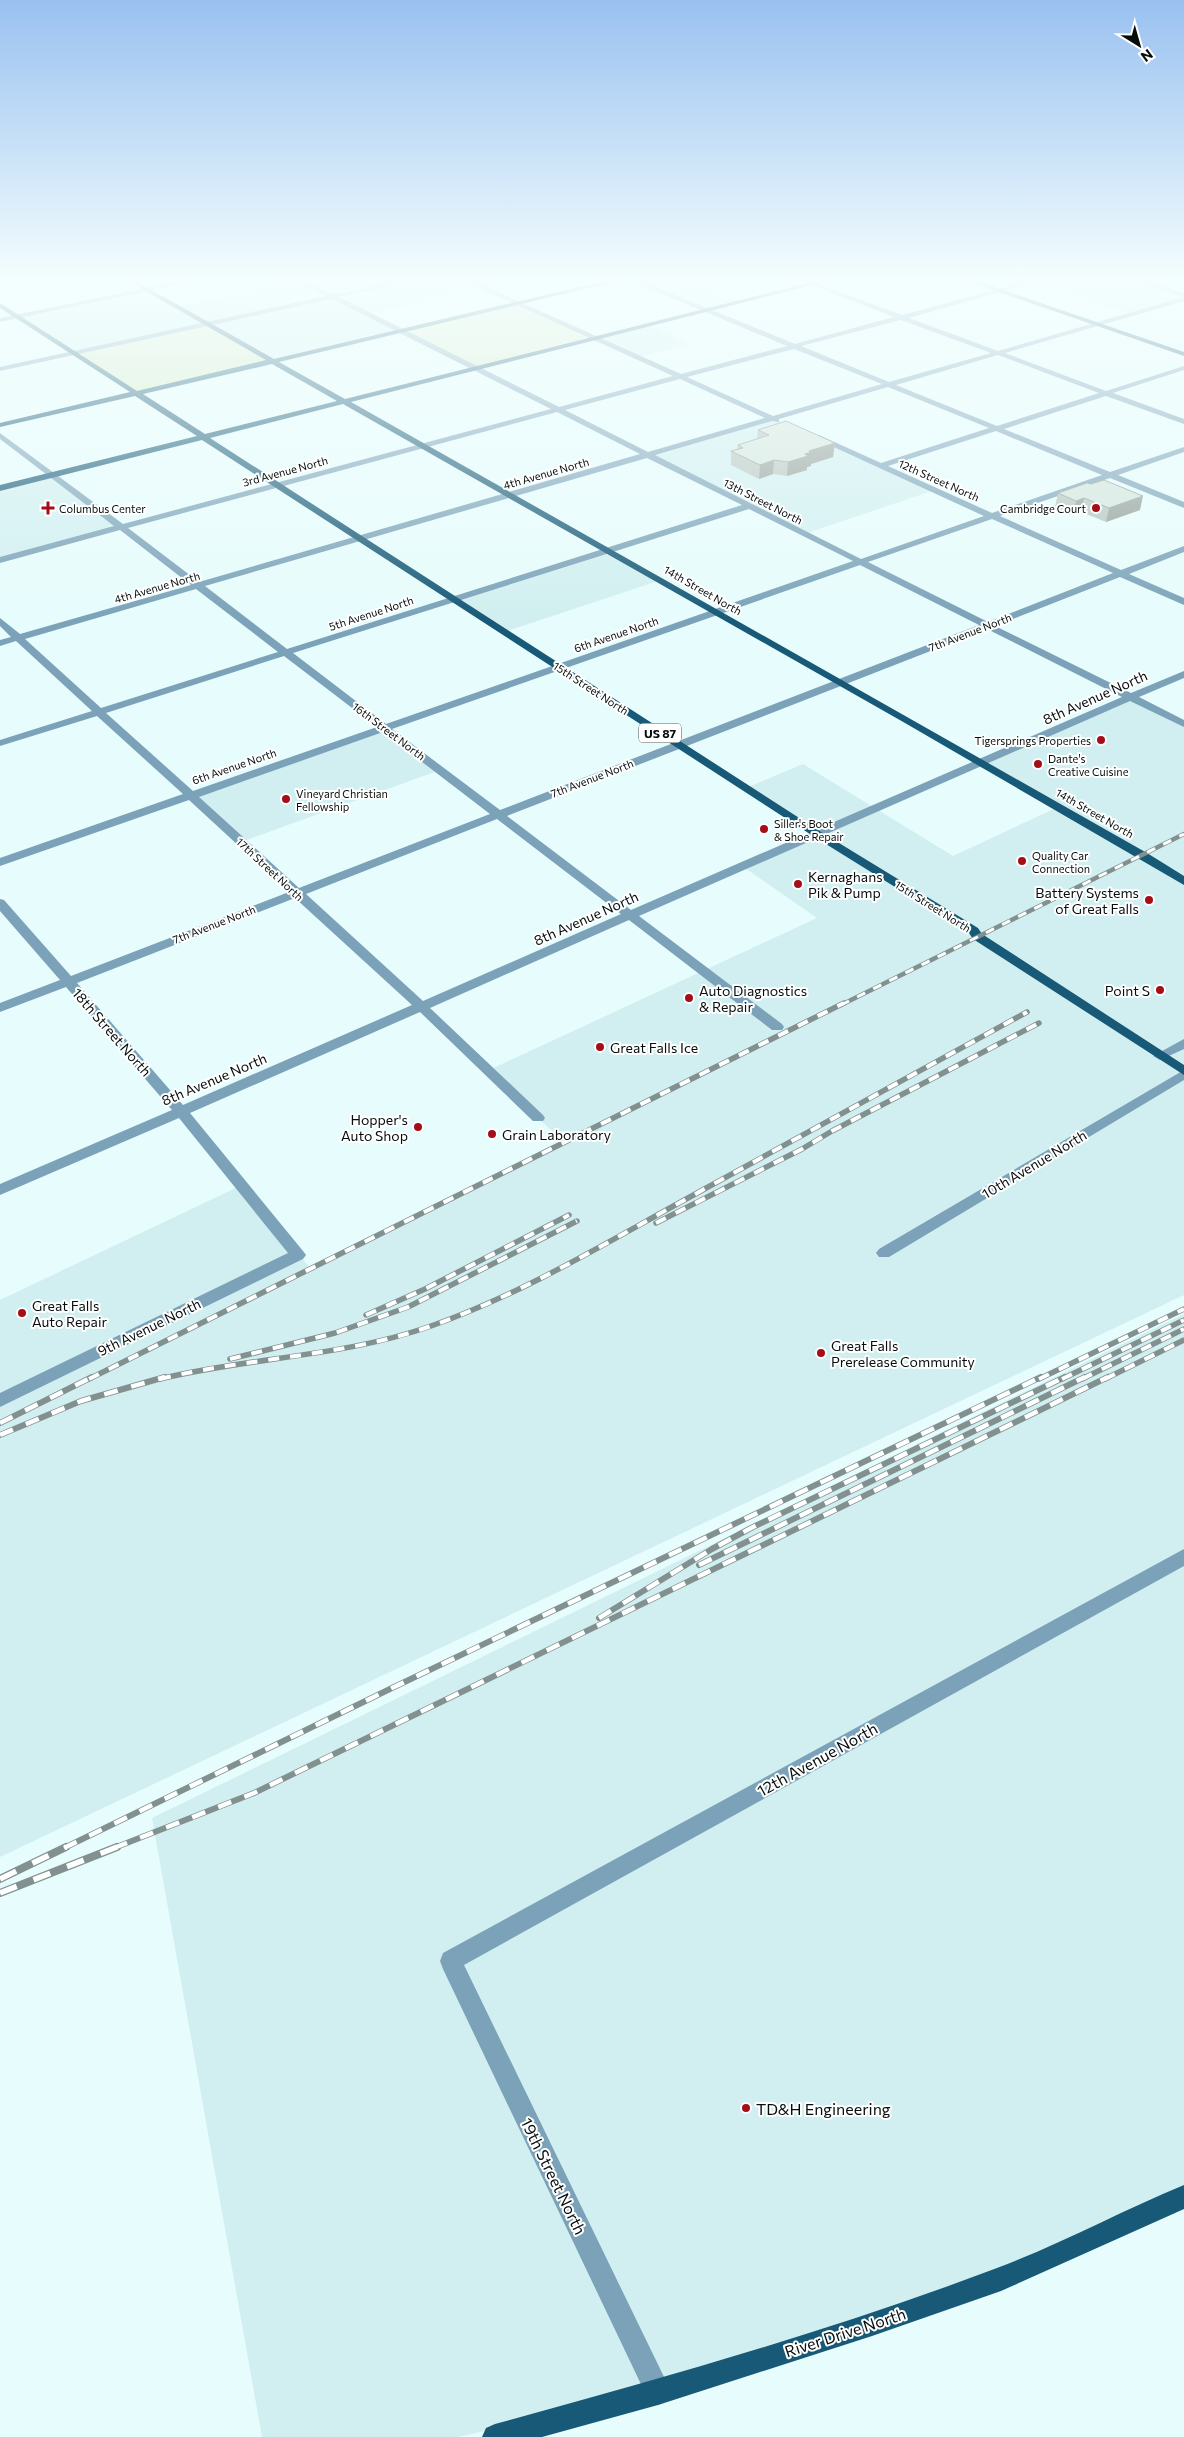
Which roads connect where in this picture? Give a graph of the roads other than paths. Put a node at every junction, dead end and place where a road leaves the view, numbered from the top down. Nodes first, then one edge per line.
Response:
1 (134, 394) edge
2 (138, 394) edge
3 (330, 394) edge
4 (377, 394) edge
5 (523, 394) edge
6 (616, 394) edge
7 (716, 394) edge
8 (864, 394) edge
9 (912, 394) edge
10 (1104, 394) edge
11 (1108, 394) edge
12 (345, 402) junction
13 (556, 410) junction
14 (779, 421) junction
15 (1184, 422) edge
16 (0, 425) edge
17 (996, 429) junction
18 (808, 434) edge
19 (0, 435) edge
20 (204, 437) junction
21 (422, 446) junction
22 (1184, 449) edge
23 (648, 455) junction
24 (880, 466) junction
25 (53, 475) junction
26 (1111, 476) junction
27 (277, 485) junction
28 (0, 488) edge
29 (510, 495) junction
30 (1184, 505) edge
31 (749, 506) junction
32 (993, 517) junction
33 (121, 527) junction
34 (361, 539) junction
35 (1184, 549) edge
36 (609, 551) junction
37 (0, 560) edge
38 (862, 563) junction
39 (1121, 574) junction
40 (200, 586) junction
41 (454, 600) junction
42 (1184, 602) edge
43 (716, 613) junction
44 (0, 621) edge
45 (988, 625) junction
46 (19, 638) junction
47 (0, 643) edge
48 (287, 653) junction
49 (558, 667) junction
50 (1184, 674) edge
51 (840, 682) junction
52 (1132, 697) junction
53 (99, 712) junction
54 (1184, 724) edge
55 (384, 727) junction
56 (0, 743) edge
57 (678, 744) junction
58 (982, 763) junction
59 (190, 795) junction
60 (498, 814) junction
61 (817, 834) junction
62 (0, 862) edge
63 (1184, 881) edge
64 (295, 892) junction
65 (0, 903) edge
66 (631, 915) junction
67 (69, 981) junction
68 (421, 1006) junction
69 (0, 1008) edge
70 (777, 1028) dead end
71 (1184, 1043) edge
72 (1160, 1056) junction
73 (1184, 1073) edge
74 (180, 1110) junction
75 (538, 1118) dead end
76 (0, 1190) edge
77 (884, 1253) dead end
78 (298, 1255) joint
79 (3, 1393) edge
80 (1184, 1557) edge
81 (451, 1961) joint
82 (1184, 2197) edge
83 (658, 2392) junction
84 (495, 2437) edge

1 - 16 main road
2 - 20 main road, 15th Street North / US 87
3 - 12 main road, 14th Street North
4 - 12 main road
5 - 13 street, 13th Street North
6 - 13 street, 3rd Avenue North
7 - 14 street
8 - 14 street, 4th Avenue North
9 - 17 street
10 - 17 street
11 - 15 street
12 - 20 main road
12 - 21 main road, 14th Street North
13 - 21 street, 3rd Avenue North
13 - 23 street, 13th Street North
14 - 23 street, 4th Avenue North
17 - 24 street
17 - 26 street
18 - 24 street, 12th Street North
19 - 25 street, 16th Street North
20 - 25 main road
20 - 27 main road, 15th Street North / US 87
21 - 27 street, 3rd Avenue North
21 - 29 main road, 14th Street North
22 - 26 street, 6th Avenue North
23 - 29 street, 4th Avenue North
23 - 31 street, 13th Street North
24 - 32 street, 12th Street North
25 - 28 main road
25 - 33 street, 16th Street North
26 - 30 street
26 - 32 street, 6th Avenue North
27 - 33 street, 3rd Avenue North
27 - 34 main road, 15th Street North / US 87
29 - 34 street, 4th Avenue North
29 - 36 main road, 14th Street North
31 - 36 street, 5th Avenue North
31 - 38 street, 13th Street North
32 - 38 street, 6th Avenue North
32 - 39 street, 12th Street North
33 - 37 street, 3rd Avenue North
33 - 40 street, 16th Street North
34 - 40 street, 4th Avenue North
34 - 41 main road, 15th Street North / US 87
35 - 39 street, 7th Avenue North
36 - 41 street, 5th Avenue North
36 - 43 main road, 14th Street North
38 - 43 street, 6th Avenue North
38 - 45 street, 13th Street North
39 - 42 street, 12th Street North
39 - 45 street, 7th Avenue North
40 - 46 street, 4th Avenue North
40 - 48 street, 16th Street North
41 - 48 street, 5th Avenue North
41 - 49 main road, 15th Street North / US 87
43 - 49 street, 6th Avenue North
43 - 51 main road, 14th Street North
44 - 46 street, 17th Street North
45 - 51 street, 7th Avenue North
45 - 52 street, 13th Street North
46 - 47 street, 4th Avenue North
46 - 53 street, 17th Street North
48 - 53 street, 5th Avenue North
48 - 55 street, 16th Street North
49 - 55 street, 6th Avenue North
49 - 57 main road, 15th Street North / US 87
50 - 52 street, 8th Avenue North
51 - 57 street, 7th Avenue North
51 - 58 main road, 14th Street North
52 - 54 street, 13th Street North
52 - 58 street, 8th Avenue North
53 - 56 street, 5th Avenue North
53 - 59 street, 17th Street North
55 - 59 street, 6th Avenue North
55 - 60 street, 16th Street North
57 - 60 street, 7th Avenue North
57 - 61 main road, 15th Street North / US 87
58 - 61 street, 8th Avenue North
58 - 63 main road, 14th Street North
59 - 62 street, 6th Avenue North
59 - 64 street, 17th Street North
60 - 64 street, 7th Avenue North
60 - 66 street, 16th Street North
61 - 66 street, 8th Avenue North
61 - 72 main road, 15th Street North / US 87
64 - 67 street, 7th Avenue North
64 - 68 street, 17th Street North
65 - 67 street, 18th Street North
66 - 68 street, 8th Avenue North
66 - 70 street, 16th Street North
67 - 69 street, 7th Avenue North
67 - 74 street, 18th Street North
68 - 74 street, 8th Avenue North
68 - 75 street, 17th Street North
71 - 72 street
72 - 73 main road, 15th Street North / US 87
73 - 77 street, 10th Avenue North
74 - 76 street, 8th Avenue North
74 - 78 street, 18th Street North
78 - 79 street, 9th Avenue North
80 - 81 street, 12th Avenue North
81 - 83 street, 19th Street North
82 - 83 main road, River Drive North
83 - 84 main road, River Drive North

